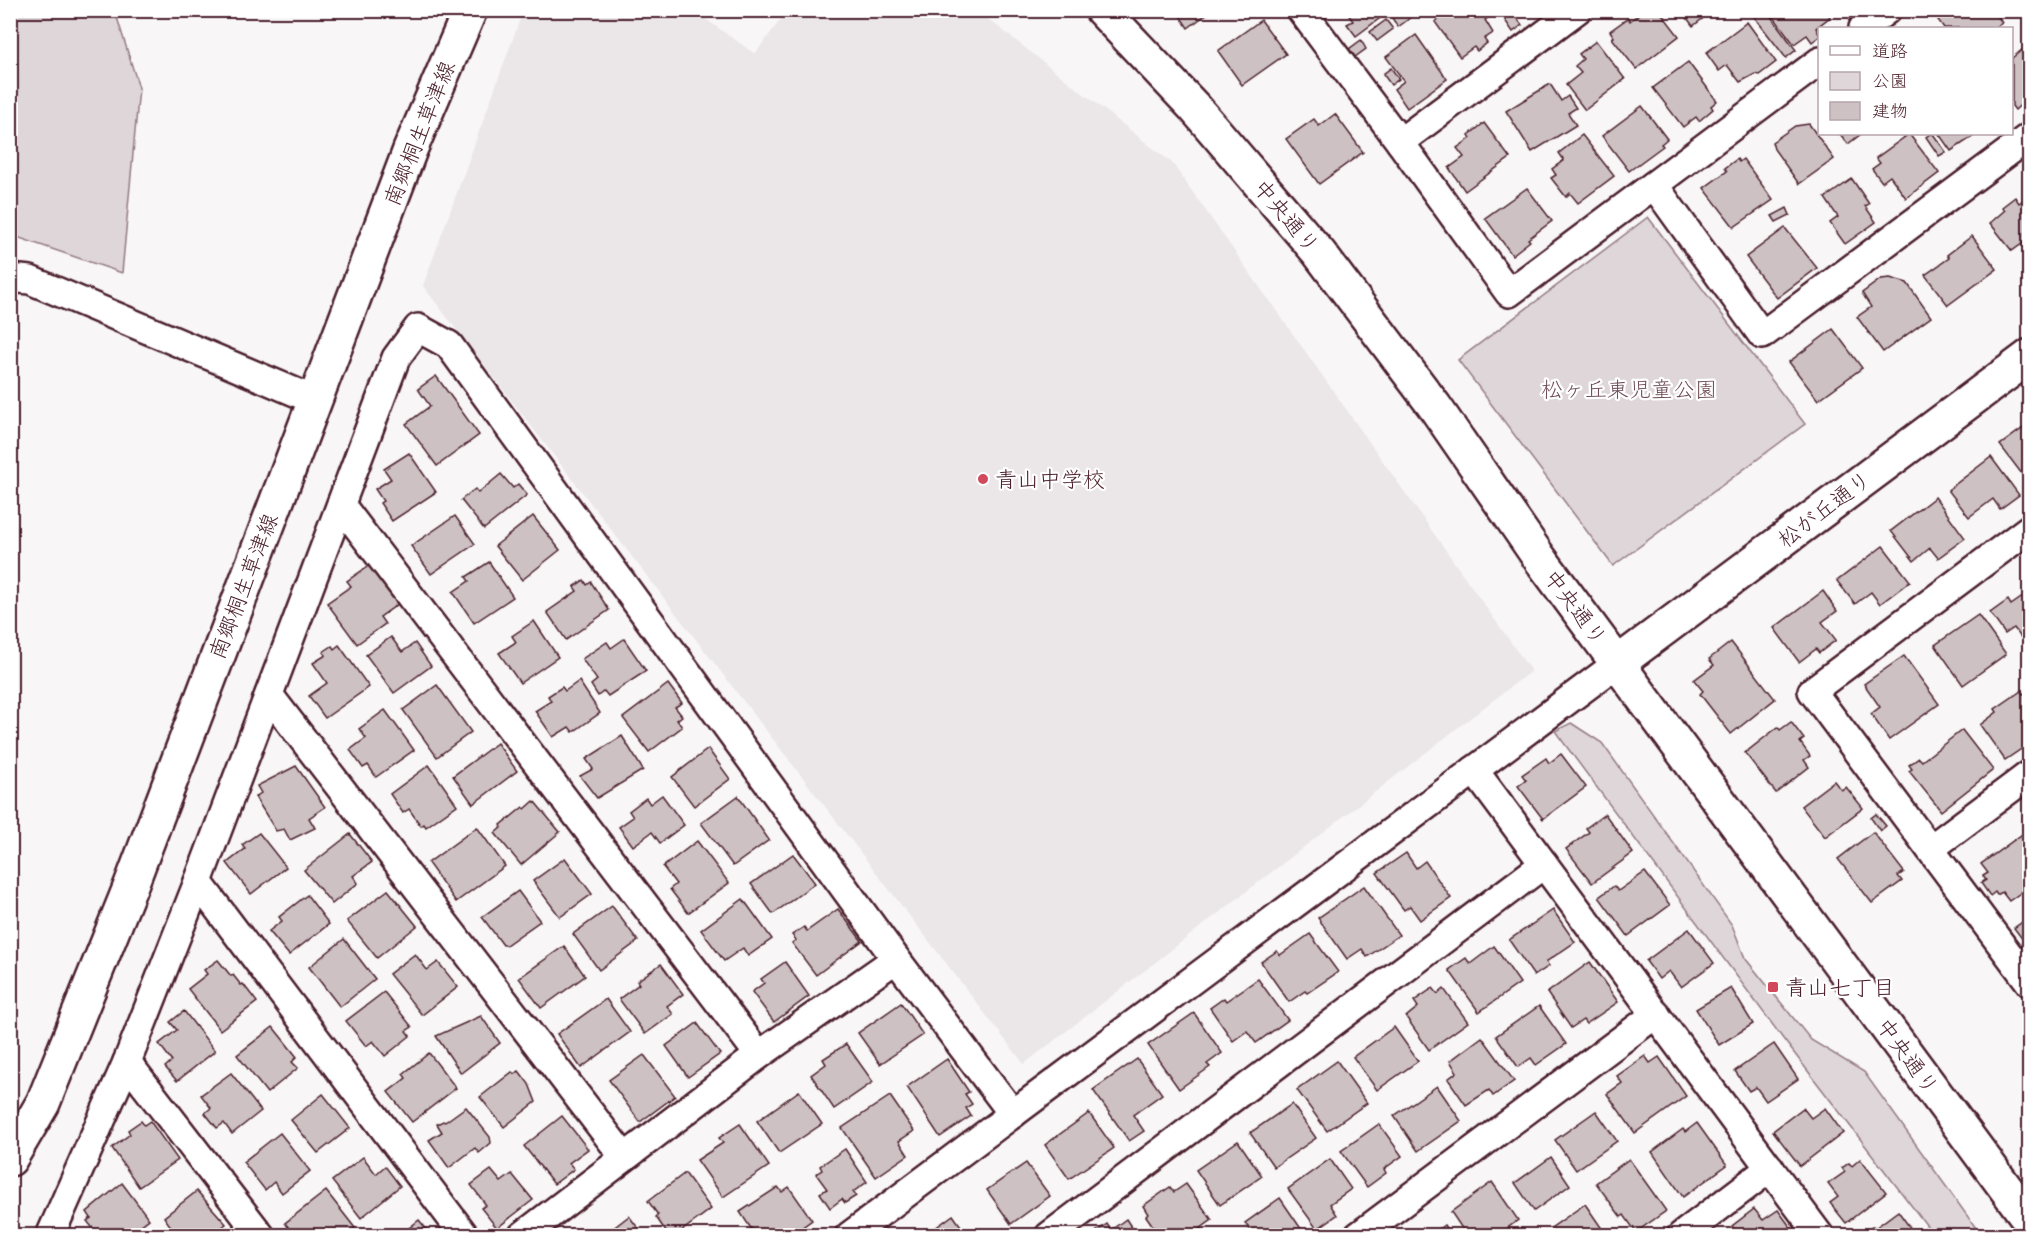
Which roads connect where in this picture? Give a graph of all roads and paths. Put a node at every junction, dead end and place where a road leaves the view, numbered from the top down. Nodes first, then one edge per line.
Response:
1 (470, 10) edge
2 (1102, 10) edge
3 (1301, 10) edge
4 (1577, 10) edge
5 (1887, 10) edge
6 (1864, 27) edge
7 (1818, 62) edge
8 (2030, 136) edge
9 (1400, 142) junction
10 (1654, 185) junction
11 (10, 278) edge
12 (2030, 356) edge
13 (314, 400) junction
14 (341, 505) junction
15 (2030, 528) edge
16 (1618, 663) junction
17 (269, 695) junction
18 (1474, 770) junction
19 (2030, 774) edge
20 (1930, 849) junction
21 (1544, 864) junction
22 (198, 882) junction
23 (896, 958) junction
24 (2030, 983) edge
25 (1656, 1014) junction
26 (759, 1055) junction
27 (127, 1062) junction
28 (1013, 1114) junction
29 (624, 1157) junction
30 (10, 1159) edge
31 (1770, 1168) junction
32 (2030, 1221) edge
33 (56, 1232) edge
34 (261, 1236) edge
35 (465, 1236) edge
36 (522, 1236) edge
37 (849, 1236) edge
38 (1049, 1236) edge
39 (1358, 1236) edge
40 (1681, 1236) edge
41 (1820, 1236) edge

1 - 13 street, 南郷桐生草津線
2 - 16 street, 中央通り
3 - 9 street
4 - 9 street
5 - 6 street
7 - 10 street
8 - 10 street
9 - 10 street
11 - 13 street
12 - 16 street, 松が丘通り
13 - 30 street, 南郷桐生草津線
14 - 17 street
14 - 23 street
14 - 26 street
15 - 20 street
16 - 18 street
16 - 32 street, 中央通り
17 - 22 street
17 - 29 street
18 - 21 street
18 - 28 street
19 - 20 street
20 - 24 street
21 - 25 street
21 - 38 street
22 - 27 street
22 - 35 street
23 - 26 street
23 - 28 street
25 - 31 street
25 - 39 street
26 - 29 street
27 - 33 street
27 - 34 street
28 - 37 street
29 - 36 street
31 - 40 street
31 - 41 street

